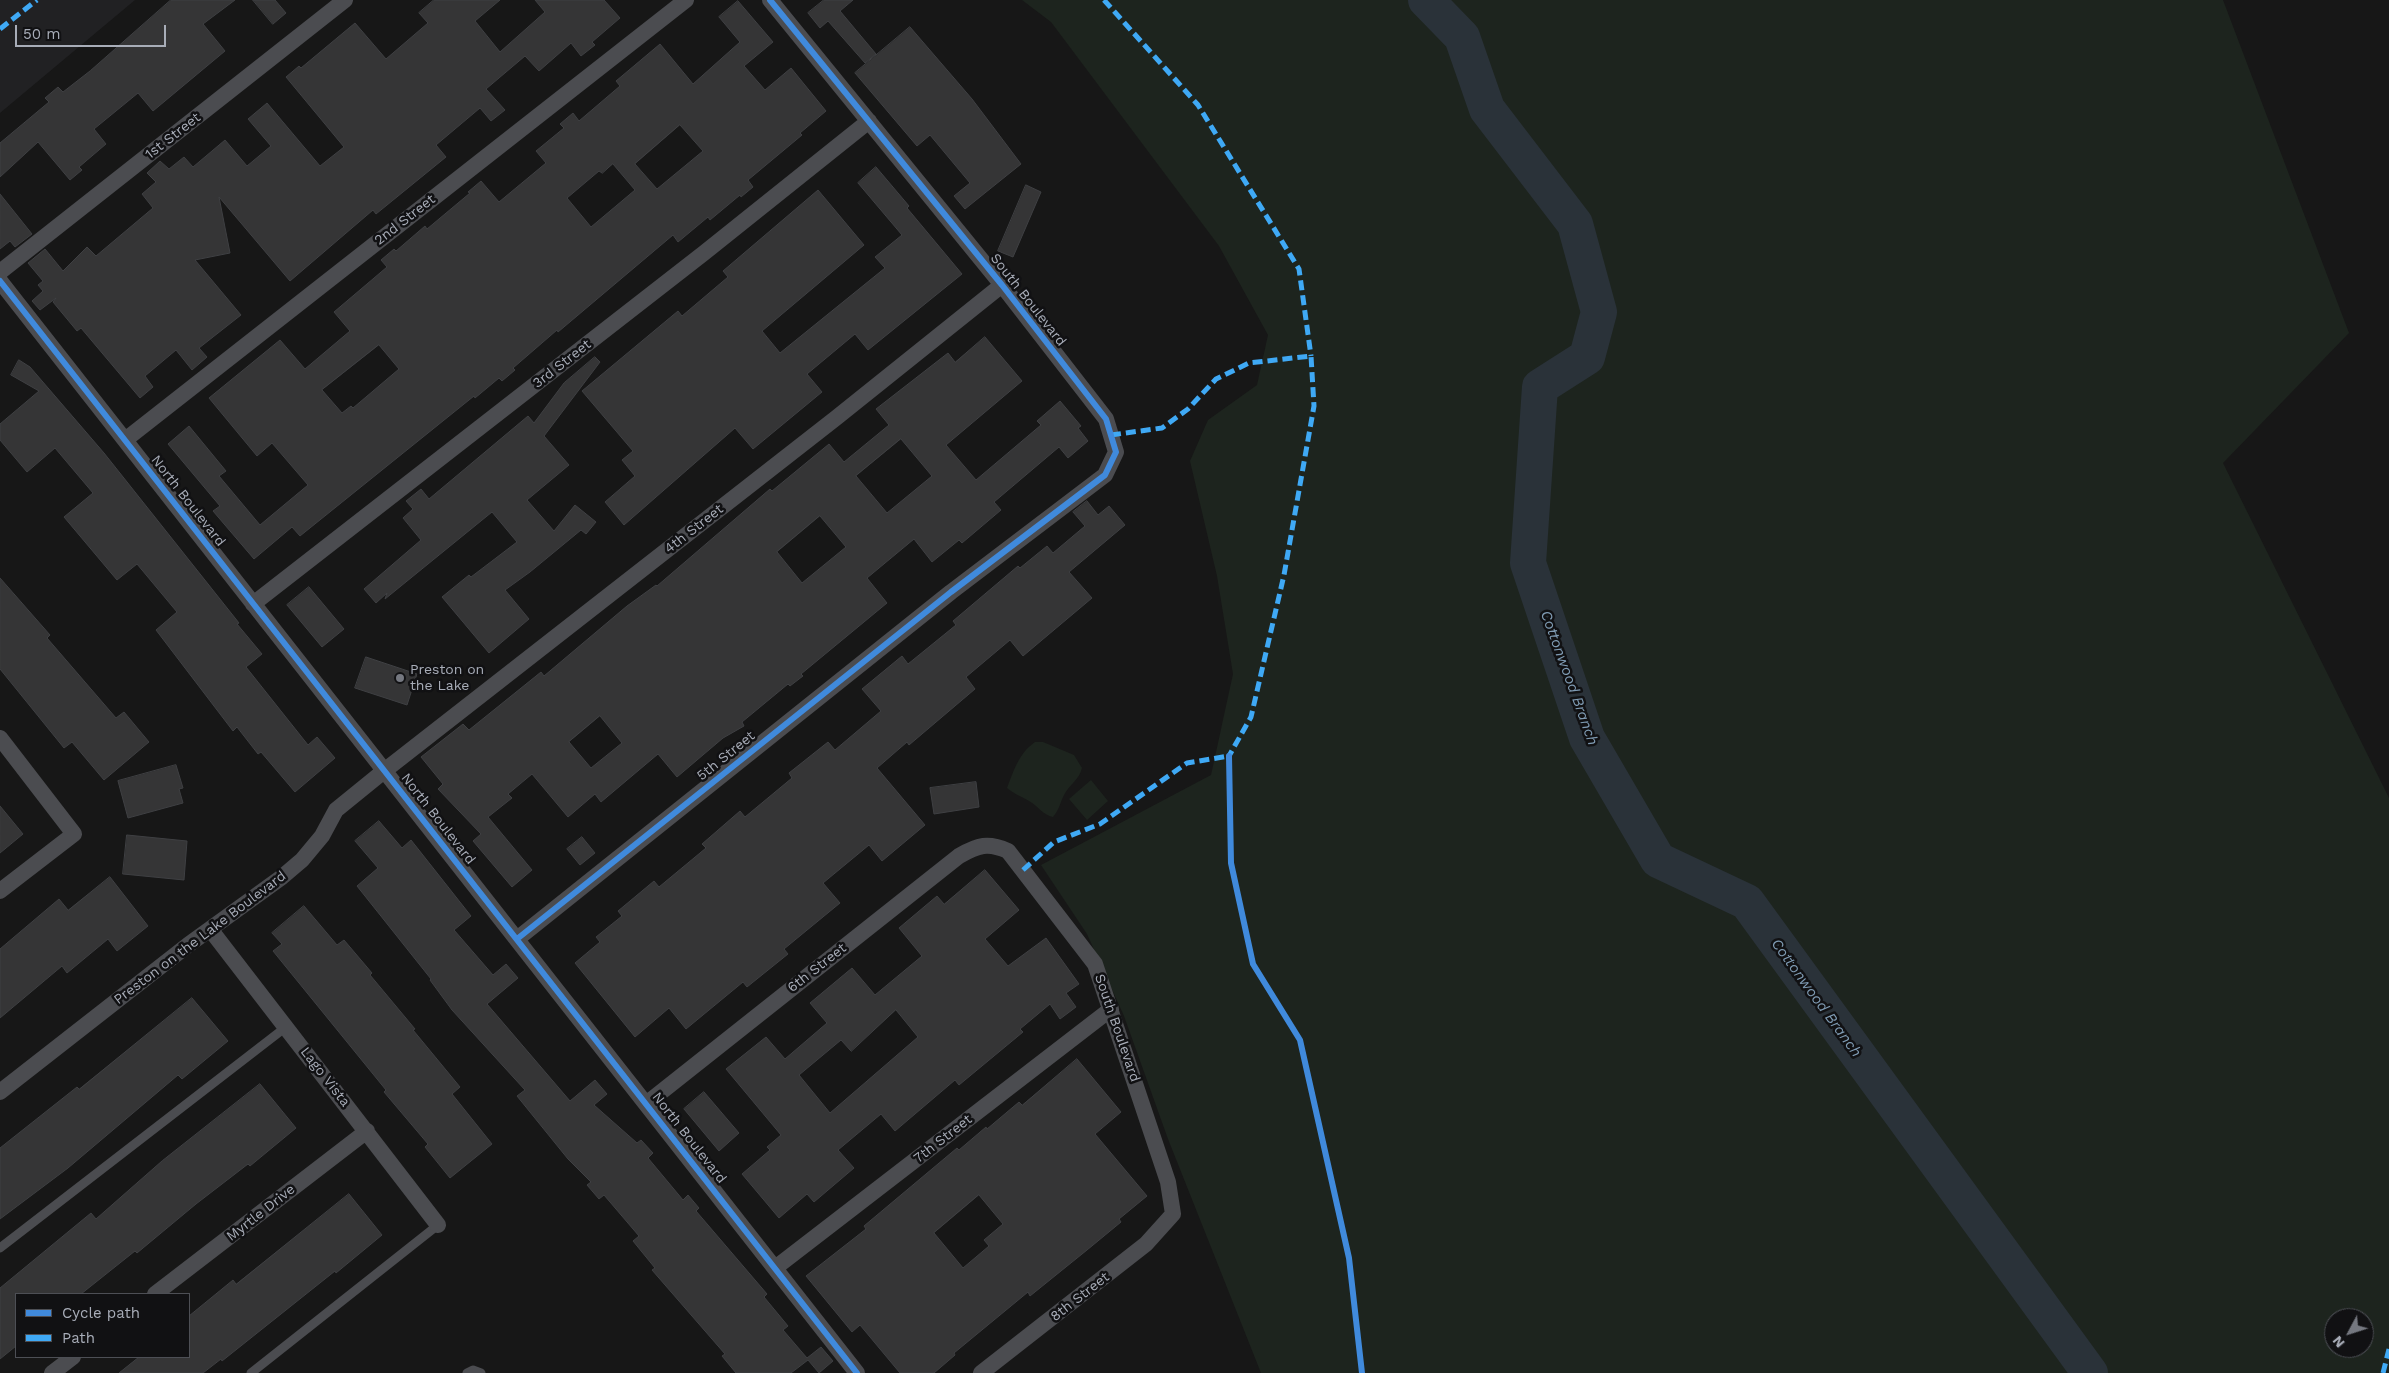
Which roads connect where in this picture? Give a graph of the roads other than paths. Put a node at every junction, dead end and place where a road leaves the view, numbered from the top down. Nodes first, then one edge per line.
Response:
1 (345, 0) edge
2 (686, 0) edge
3 (770, 0) edge
4 (870, 121) junction
5 (0, 272) edge
6 (0, 281) edge
7 (1002, 285) junction
8 (125, 440) junction
9 (951, 592) joint
10 (253, 604) junction
11 (0, 738) edge
12 (384, 771) junction
13 (994, 845) joint
14 (0, 891) edge
15 (210, 929) junction
16 (517, 939) junction
17 (1111, 1009) junction
18 (286, 1027) junction
19 (0, 1092) edge
20 (646, 1104) junction
21 (368, 1131) junction
22 (1173, 1214) joint
23 (438, 1225) joint
24 (0, 1248) edge
25 (775, 1268) junction
26 (156, 1293) edge
27 (72, 1358) edge
28 (52, 1373) edge
29 (251, 1373) edge
30 (467, 1373) edge
31 (481, 1373) edge
32 (857, 1373) edge
33 (981, 1373) edge

1 - 5 street, 1st Street
2 - 8 street, 2nd Street
3 - 4 street, South Boulevard
4 - 7 street, South Boulevard
4 - 10 street, 3rd Street
6 - 8 street, North Boulevard
7 - 9 street, South Boulevard
7 - 12 street, 4th Street
8 - 10 street, North Boulevard
9 - 16 street, 5th Street
10 - 12 street, North Boulevard
11 - 14 street
12 - 15 street, Preston on the Lake Boulevard
12 - 16 street, North Boulevard
13 - 17 street, South Boulevard
13 - 20 street, 6th Street
15 - 18 street, Lago Vista
15 - 19 street, Preston on the Lake Boulevard
16 - 20 street, North Boulevard
17 - 22 street, South Boulevard
17 - 25 street, 7th Street
18 - 21 street, Lago Vista
18 - 24 lane
20 - 25 street, North Boulevard
21 - 23 street, Lago Vista
21 - 26 street, Myrtle Drive
22 - 33 street, 8th Street
23 - 29 lane
25 - 32 street, North Boulevard
27 - 28 street
30 - 31 lane

